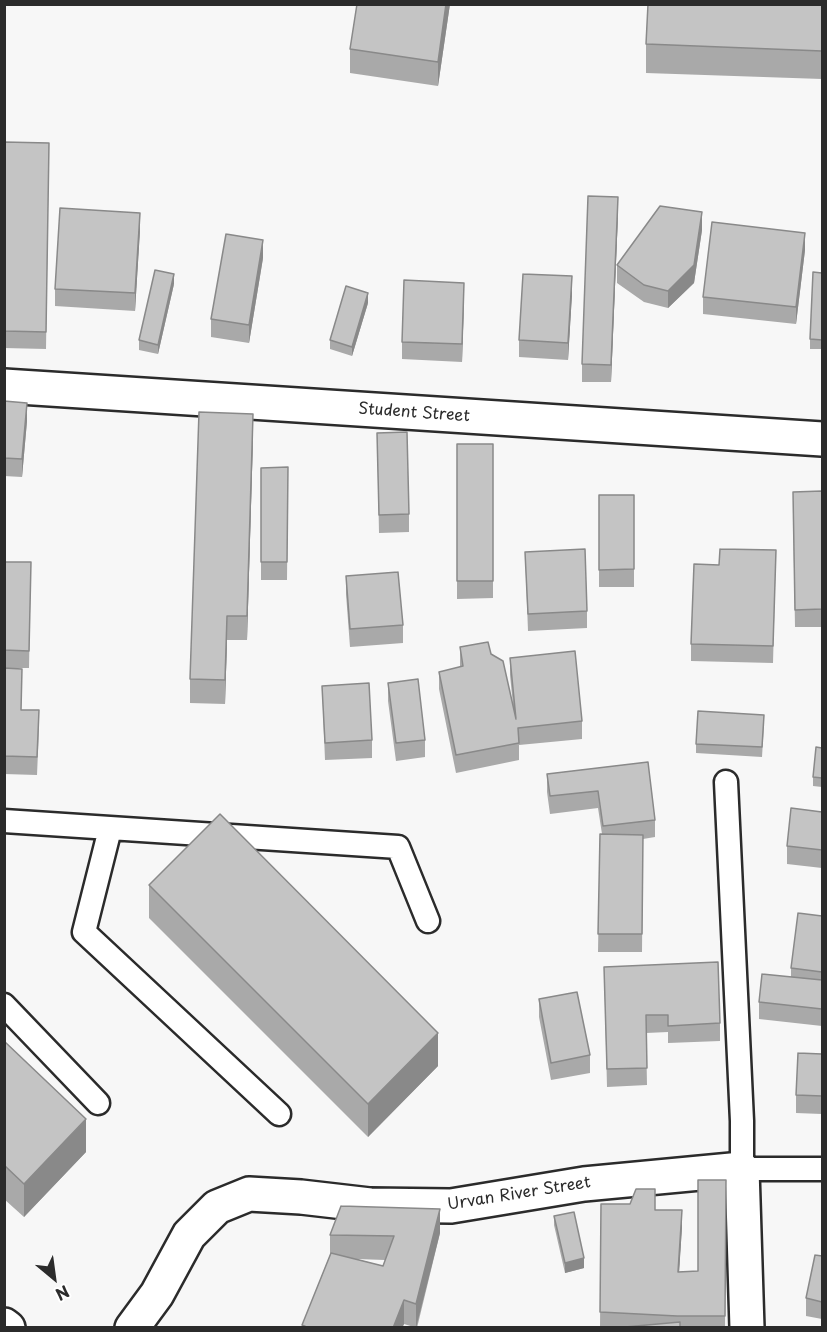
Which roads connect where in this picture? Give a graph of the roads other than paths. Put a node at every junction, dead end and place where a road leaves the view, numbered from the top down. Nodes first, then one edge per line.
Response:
1 (4, 386) edge
2 (822, 439) edge
3 (726, 782) dead end
4 (4, 820) edge
5 (110, 829) junction
6 (428, 921) dead end
7 (4, 1005) edge
8 (98, 1103) dead end
9 (279, 1114) dead end
10 (742, 1169) junction
11 (822, 1169) edge
12 (132, 1328) edge
13 (747, 1328) edge

1 - 2 street, Student Street
3 - 10 lane
4 - 5 lane
5 - 6 lane
5 - 9 lane
7 - 8 lane
10 - 11 lane
10 - 12 street, Urvan River Street
10 - 13 street

